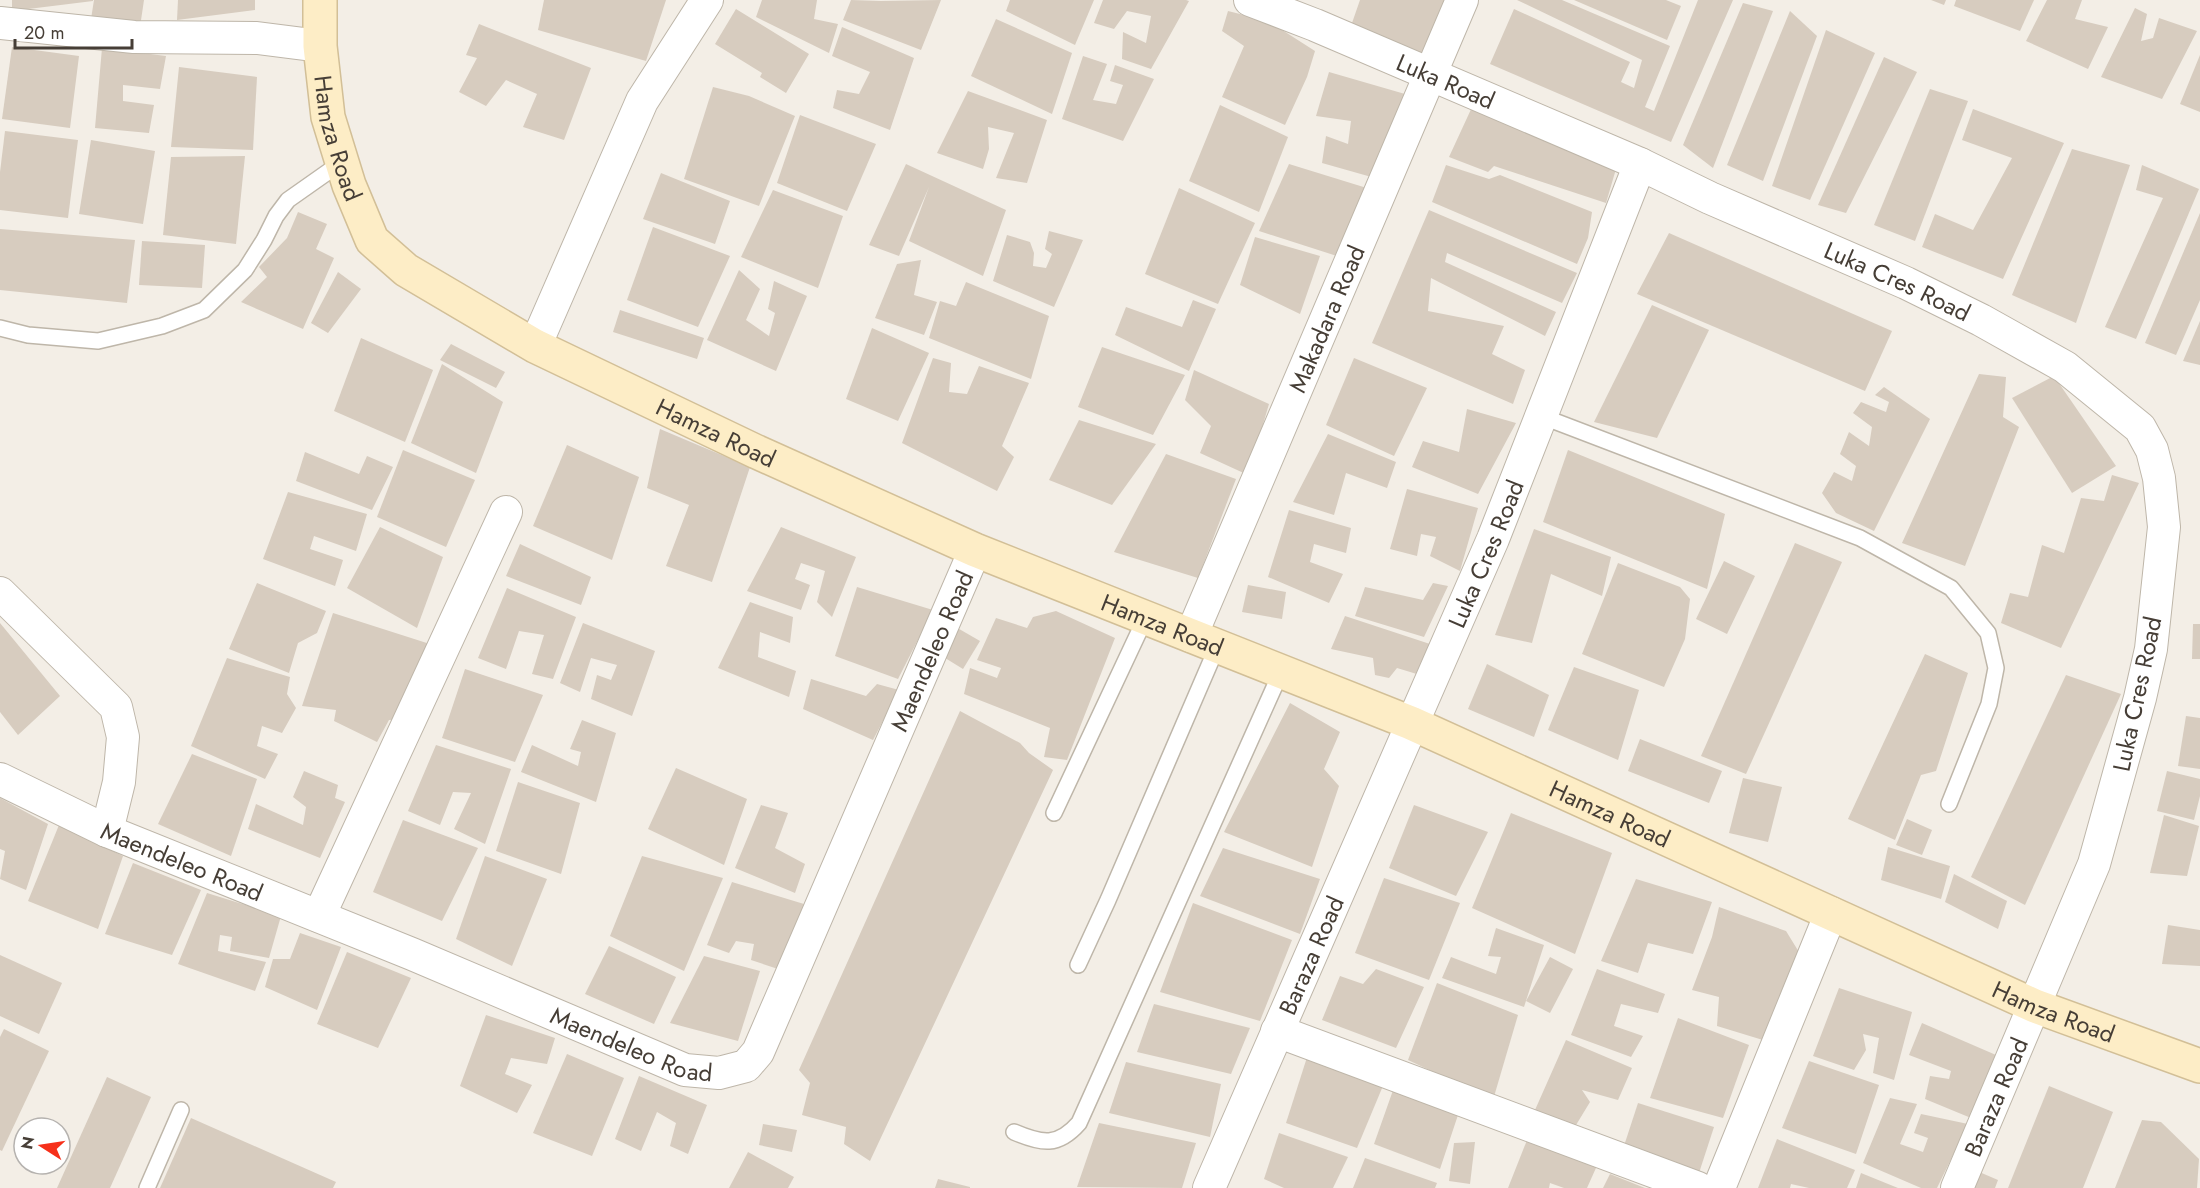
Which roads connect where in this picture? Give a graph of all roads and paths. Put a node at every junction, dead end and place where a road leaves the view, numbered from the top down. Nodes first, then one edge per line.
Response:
1 (320, 0) edge
2 (708, 0) edge
3 (1250, 0) edge
4 (1462, 0) edge
5 (0, 23) edge
6 (320, 46) junction
7 (1430, 75) junction
8 (342, 162) junction
9 (1640, 164) junction
10 (0, 328) edge
11 (535, 346) junction
12 (1541, 416) junction
13 (506, 512) dead end
14 (975, 550) junction
15 (0, 593) edge
16 (1145, 619) junction
17 (1204, 642) junction
18 (1281, 672) junction
19 (1411, 723) junction
20 (0, 779) edge
21 (1949, 804) dead end
22 (1054, 813) dead end
23 (107, 831) junction
24 (1832, 913) junction
25 (319, 916) junction
26 (1078, 965) dead end
27 (2036, 1006) junction
28 (1277, 1031) junction
29 (2200, 1066) edge
30 (181, 1110) dead end
31 (1014, 1132) dead end
32 (147, 1188) edge
33 (1209, 1188) edge
34 (1698, 1188) edge
35 (1719, 1188) edge
36 (1957, 1188) edge

1 - 6 street, Hamza Road
2 - 11 street
3 - 7 street, Luka Road
4 - 7 street, Makadara Road
5 - 6 street
6 - 8 street, Hamza Road
7 - 9 street, Luka Road
7 - 17 street, Makadara Road
8 - 10 lane
8 - 11 street, Hamza Road
9 - 12 street, Luka Cres Road
9 - 27 street, Luka Cres Road
11 - 14 street, Hamza Road
12 - 19 street, Luka Cres Road
12 - 21 lane
13 - 25 street
14 - 16 street, Hamza Road
14 - 25 street, Maendeleo Road
15 - 23 street
16 - 17 street, Hamza Road
16 - 22 lane
17 - 18 street, Hamza Road
17 - 26 lane
18 - 19 street, Hamza Road
18 - 31 lane
19 - 24 street, Hamza Road
19 - 28 street, Baraza Road
20 - 23 street, Maendeleo Road
23 - 25 street, Maendeleo Road
24 - 27 street, Hamza Road
24 - 35 street
27 - 29 street, Hamza Road
27 - 36 street, Baraza Road
28 - 33 street, Baraza Road
28 - 34 street
30 - 32 lane

